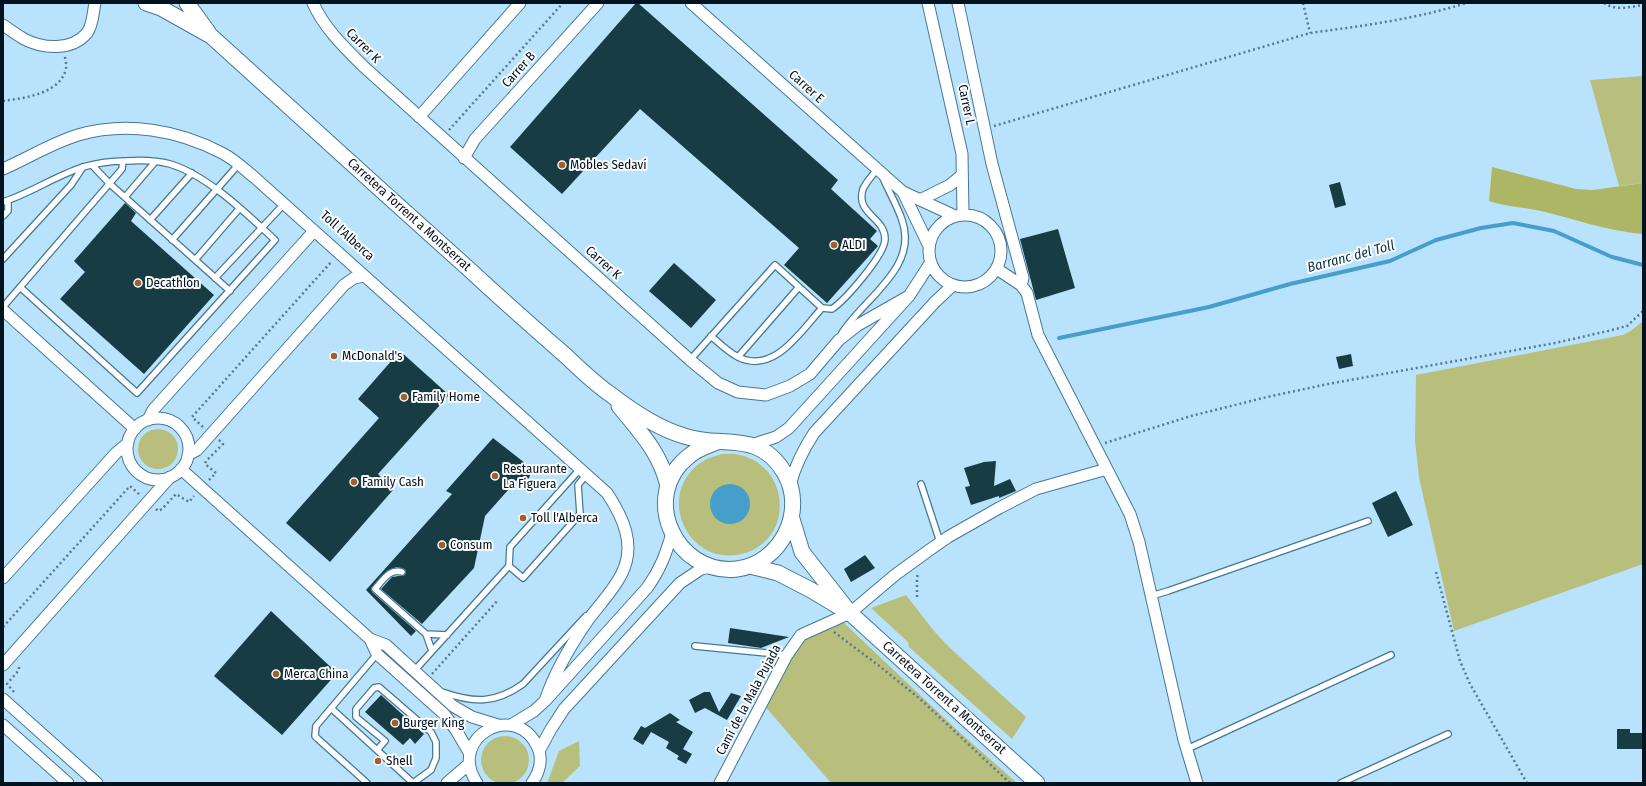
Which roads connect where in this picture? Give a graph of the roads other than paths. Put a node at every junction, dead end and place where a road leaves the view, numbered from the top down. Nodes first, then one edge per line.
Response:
1 (95, 3) edge
2 (146, 3) edge
3 (187, 3) edge
4 (313, 3) edge
5 (520, 3) edge
6 (598, 3) edge
7 (691, 3) edge
8 (928, 3) edge
9 (958, 3) edge
10 (3, 26) edge
11 (210, 36) junction
12 (419, 117) junction
13 (464, 158) junction
14 (123, 161) junction
15 (155, 162) junction
16 (239, 164) junction
17 (92, 165) junction
18 (84, 167) junction
19 (3, 169) edge
20 (878, 170) junction
21 (192, 173) junction
22 (962, 175) junction
23 (110, 184) junction
24 (217, 190) junction
25 (903, 192) junction
26 (125, 197) junction
27 (920, 200) junction
28 (6, 201) edge
29 (284, 204) junction
30 (239, 209) junction
31 (959, 215) junction
32 (3, 216) edge
33 (150, 220) junction
34 (262, 228) junction
35 (314, 231) junction
36 (172, 240) junction
37 (929, 246) junction
38 (3, 259) edge
39 (195, 260) junction
40 (930, 262) junction
41 (997, 269) junction
42 (364, 276) junction
43 (215, 278) junction
44 (953, 285) junction
45 (1021, 285) junction
46 (20, 287) junction
47 (799, 287) junction
48 (230, 291) junction
49 (909, 296) junction
50 (3, 307) edge
51 (822, 308) junction
52 (3, 310) edge
53 (711, 336) junction
54 (839, 340) junction
55 (738, 357) junction
56 (690, 360) junction
57 (608, 393) junction
58 (148, 420) junction
59 (135, 429) junction
60 (717, 442) junction
61 (128, 443) junction
62 (751, 445) junction
63 (188, 455) junction
64 (181, 469) junction
65 (1107, 469) junction
66 (583, 472) junction
67 (170, 477) junction
68 (921, 484) dead end
69 (790, 485) junction
70 (668, 486) junction
71 (792, 520) junction
72 (1368, 521) dead end
73 (672, 533) junction
74 (940, 542) junction
75 (508, 566) junction
76 (750, 566) junction
77 (711, 567) junction
78 (402, 572) dead end
79 (3, 578) edge
80 (1151, 596) junction
81 (596, 608) junction
82 (850, 613) junction
83 (426, 634) junction
84 (447, 635) junction
85 (370, 639) junction
86 (695, 646) dead end
87 (432, 651) junction
88 (376, 654) junction
89 (787, 655) junction
90 (1391, 655) dead end
91 (7, 660) edge
92 (415, 670) junction
93 (439, 691) junction
94 (5, 701) edge
95 (545, 701) junction
96 (331, 708) junction
97 (3, 725) edge
98 (498, 725) junction
99 (511, 725) junction
100 (1448, 734) dead end
101 (1186, 749) junction
102 (377, 750) junction
103 (539, 751) junction
104 (470, 759) junction
105 (68, 783) edge
106 (97, 783) edge
107 (367, 783) edge
108 (413, 783) edge
109 (447, 783) edge
110 (477, 783) edge
111 (532, 783) edge
112 (720, 783) edge
113 (1037, 783) edge
114 (1197, 783) edge
115 (1341, 783) edge

1 - 10 street
2 - 11 main road
3 - 11 main road
4 - 12 street, Carrer K
5 - 12 street
6 - 13 street, Carrer B
7 - 20 street, Carrer E
8 - 22 street, Carrer L
9 - 45 street
11 - 57 main road, Carretera Torrent a Montserrat
12 - 13 street, Carrer K
13 - 56 street, Carrer K
14 - 15 lane
14 - 17 lane
14 - 23 lane
15 - 21 lane
15 - 26 lane
16 - 19 street
16 - 24 lane
16 - 29 street
17 - 18 lane
17 - 23 lane
18 - 28 lane
18 - 38 lane
20 - 25 street, Carrer E
20 - 51 lane
20 - 54 lane
21 - 24 lane
21 - 33 lane
22 - 27 street
22 - 31 street, Carrer L
23 - 26 lane
23 - 46 lane
24 - 30 lane
24 - 36 lane
25 - 27 street
25 - 37 street
26 - 33 lane
27 - 31 street
28 - 32 lane
29 - 34 lane
29 - 35 street
30 - 34 lane
30 - 39 lane
31 - 37 street
31 - 41 street
33 - 36 lane
34 - 43 lane
34 - 48 lane
35 - 42 street
35 - 58 street
36 - 39 lane
37 - 40 street
39 - 43 lane
40 - 44 street
40 - 49 street
41 - 44 street
41 - 45 street
42 - 63 street
42 - 66 street
43 - 48 lane
44 - 69 street
45 - 65 street
46 - 48 lane
46 - 50 lane
47 - 51 lane
47 - 53 lane
47 - 55 lane
49 - 54 street, Carrer K
49 - 62 street
51 - 55 lane
52 - 59 street
53 - 55 lane
53 - 56 lane
54 - 56 street, Carrer K
57 - 60 main road
57 - 70 main road
58 - 59 street
58 - 63 street
59 - 61 street
60 - 62 main road
60 - 70 main road
61 - 67 street
61 - 79 street
62 - 69 main road
63 - 64 street
64 - 67 street
64 - 85 street
65 - 74 street, Camí de la Mala Pujada
65 - 80 street
66 - 75 lane
66 - 75 lane
66 - 81 street
67 - 91 street
68 - 74 lane
69 - 71 main road
70 - 73 main road
71 - 76 main road
71 - 82 main road
72 - 80 lane
73 - 77 main road
73 - 95 street
74 - 82 street, Camí de la Mala Pujada
75 - 84 lane
76 - 77 main road
76 - 82 main road
77 - 103 street
78 - 83 lane
80 - 101 street
81 - 93 lane
81 - 95 street
82 - 89 street, Camí de la Mala Pujada
82 - 113 main road, Carretera Torrent a Montserrat
83 - 84 lane
83 - 87 lane
84 - 87 lane
85 - 88 street
85 - 92 street
86 - 89 lane
87 - 92 lane
88 - 96 lane
88 - 104 street
89 - 112 street, Camí de la Mala Pujada
90 - 101 lane
92 - 93 street
93 - 98 street
94 - 106 street
95 - 99 street
96 - 102 lane
96 - 107 lane
97 - 105 street
98 - 99 street
98 - 104 street
99 - 103 street
100 - 115 lane
101 - 114 street
102 - 108 lane
102 - 108 lane
103 - 111 street
104 - 109 street
104 - 110 street

